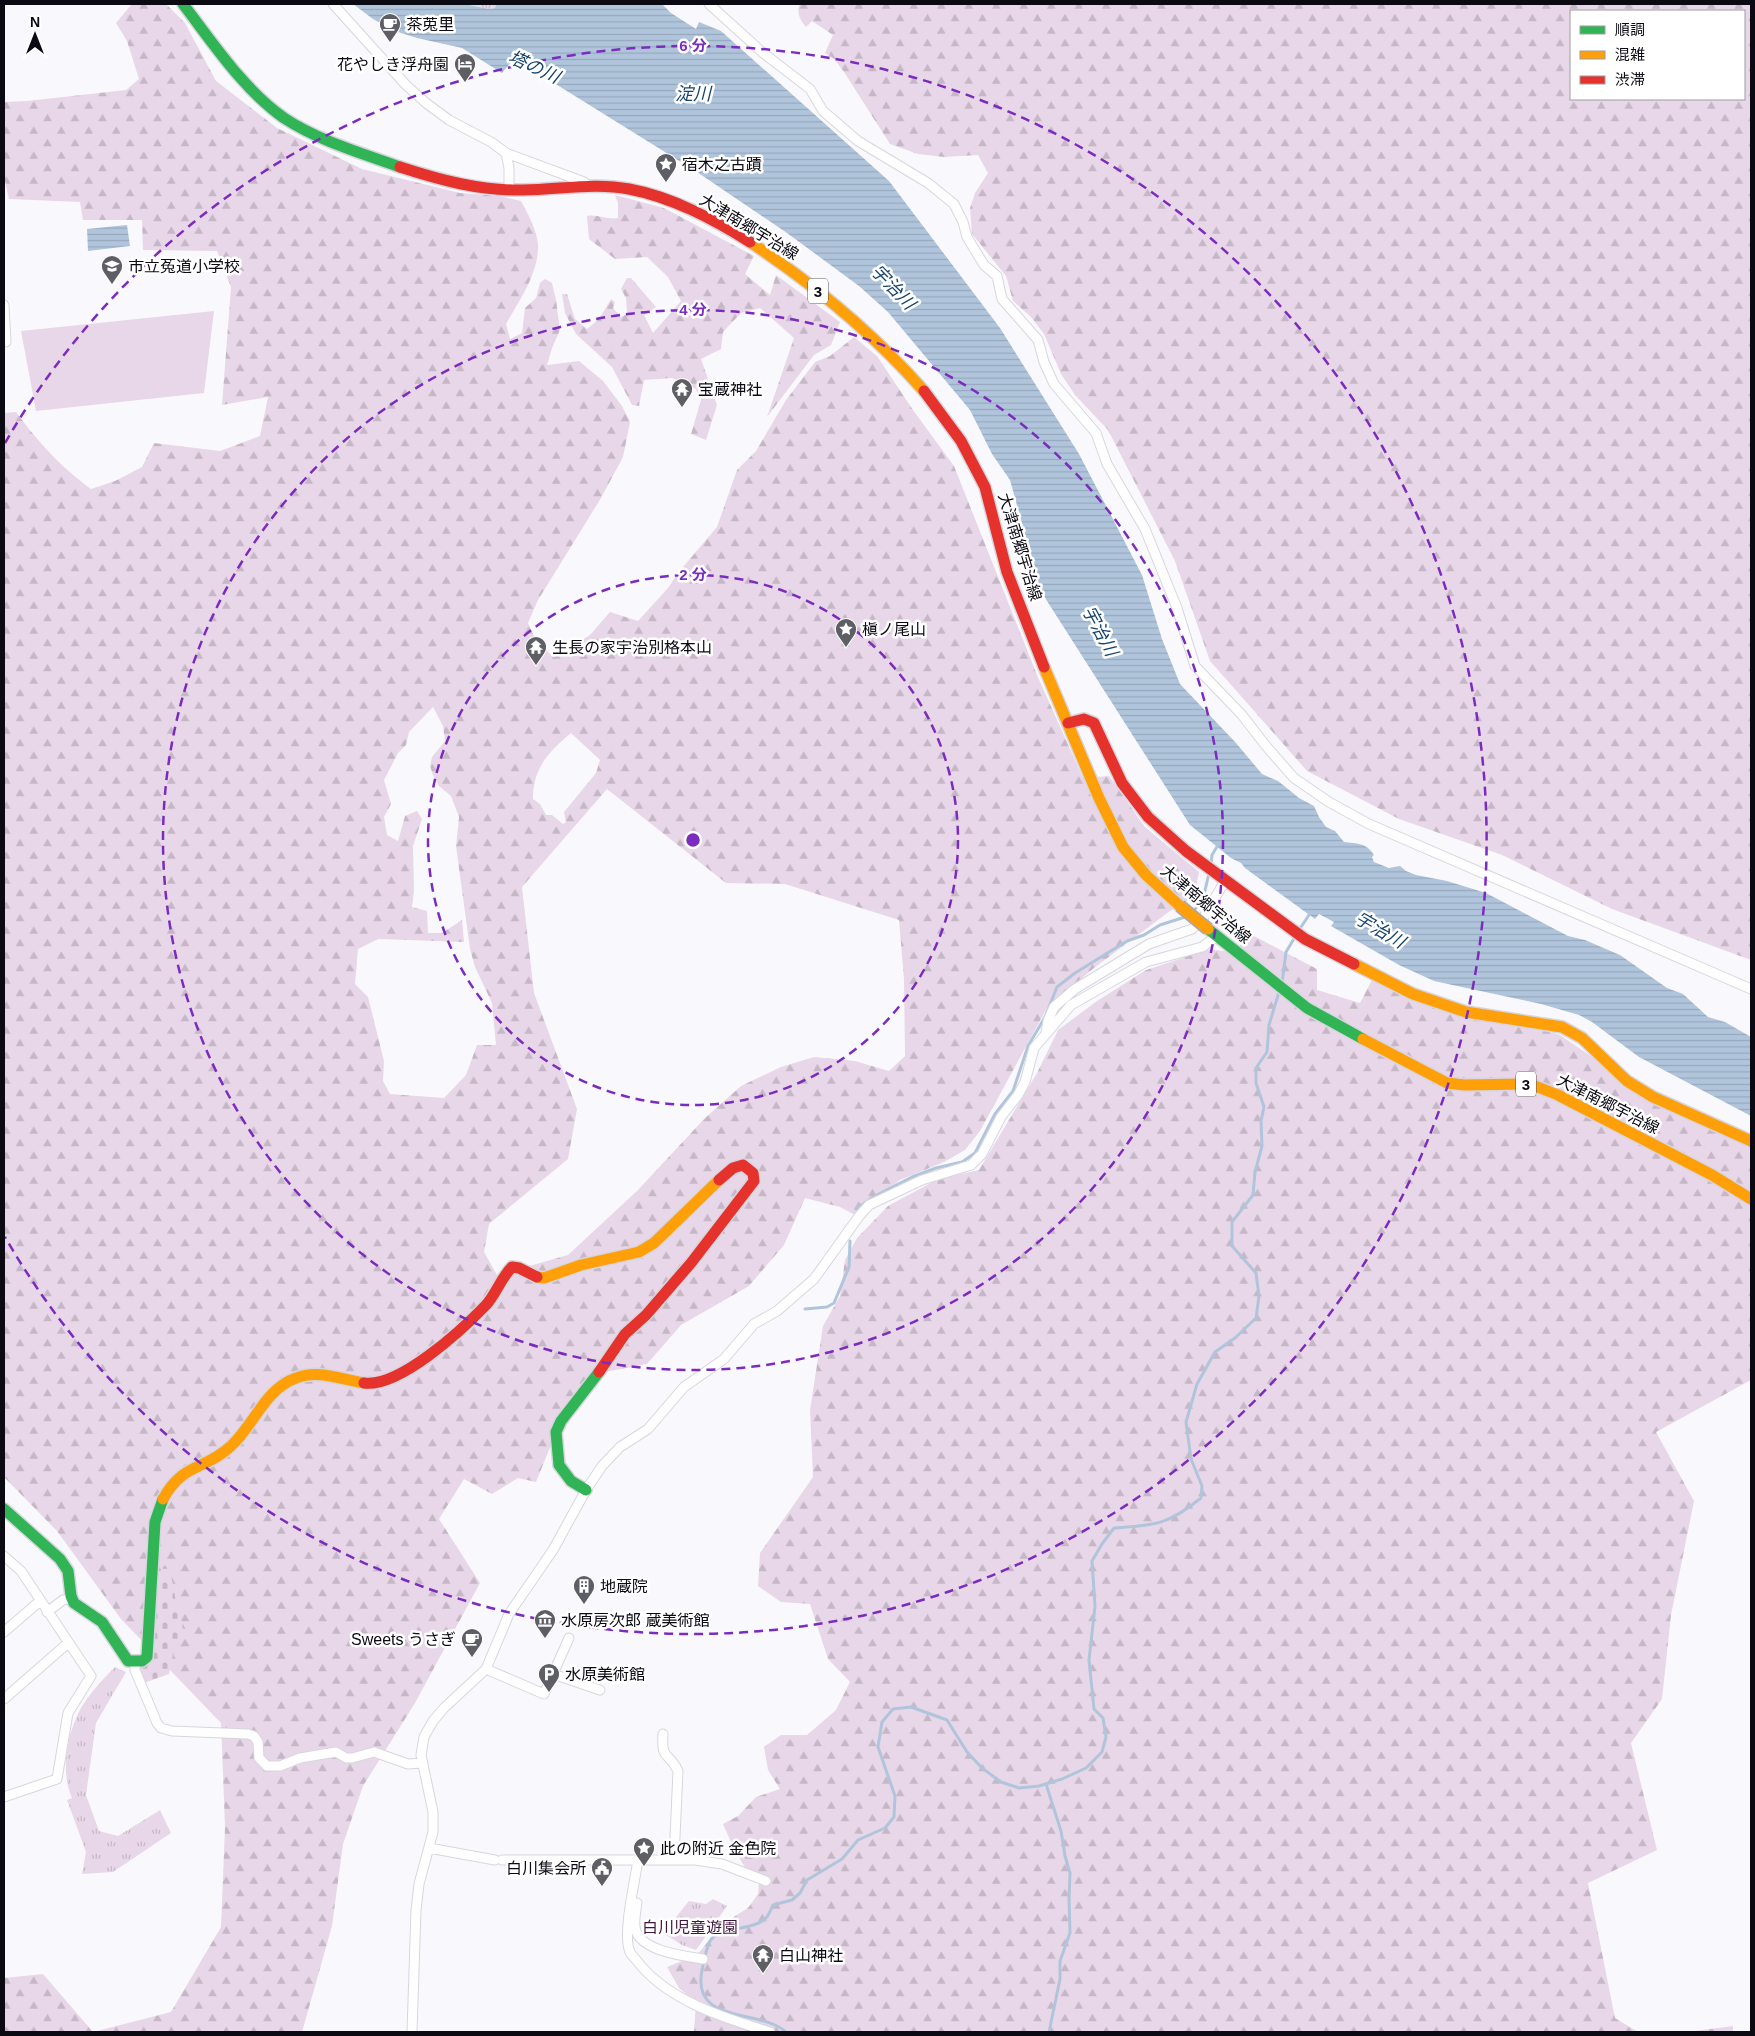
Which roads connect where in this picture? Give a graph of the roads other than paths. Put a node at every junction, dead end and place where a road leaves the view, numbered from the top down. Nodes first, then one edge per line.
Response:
1 (183, 4) edge
2 (333, 4) edge
3 (709, 4) edge
4 (506, 154) junction
5 (588, 187) junction
6 (509, 190) junction
7 (4, 305) edge
8 (6, 342) dead end
9 (1068, 723) junction
10 (1221, 877) junction
11 (1217, 936) junction
12 (1751, 989) edge
13 (1046, 1032) junction
14 (1751, 1141) edge
15 (1751, 1200) edge
16 (586, 1490) junction
17 (4, 1509) edge
18 (4, 1557) edge
19 (71, 1599) junction
20 (40, 1601) junction
21 (47, 1612) junction
22 (4, 1632) edge
23 (568, 1638) dead end
24 (68, 1643) junction
25 (135, 1662) junction
26 (486, 1669) junction
27 (552, 1674) junction
28 (600, 1690) dead end
29 (4, 1699) edge
30 (662, 1734) dead end
31 (422, 1763) junction
32 (4, 1797) edge
33 (429, 1848) junction
34 (674, 1859) junction
35 (638, 1860) junction
36 (636, 1875) junction
37 (766, 1881) dead end
38 (703, 1959) dead end
39 (412, 2032) edge
40 (770, 2032) edge

1 - 6 street, 大津南郷宇治線 / 3
2 - 4 street
3 - 12 street
4 - 5 street
4 - 6 street
5 - 6 street, 大津南郷宇治線 / 3
5 - 9 street, 大津南郷宇治線 / 3
7 - 8 street
9 - 10 street
9 - 11 street, 大津南郷宇治線 / 3, bridge
10 - 13 street
10 - 14 street
11 - 13 street
11 - 15 street, 大津南郷宇治線 / 3
13 - 16 street
16 - 25 street
16 - 26 street
17 - 19 street
18 - 20 street
19 - 21 street
19 - 25 street
20 - 21 street
20 - 22 street
21 - 24 street
23 - 27 street
24 - 29 street
24 - 32 street
25 - 31 street
26 - 27 street
26 - 31 street
27 - 28 street
30 - 34 street
31 - 33 street
33 - 35 street
33 - 39 street
34 - 35 street
34 - 37 street
35 - 36 street
36 - 38 street
36 - 40 street

